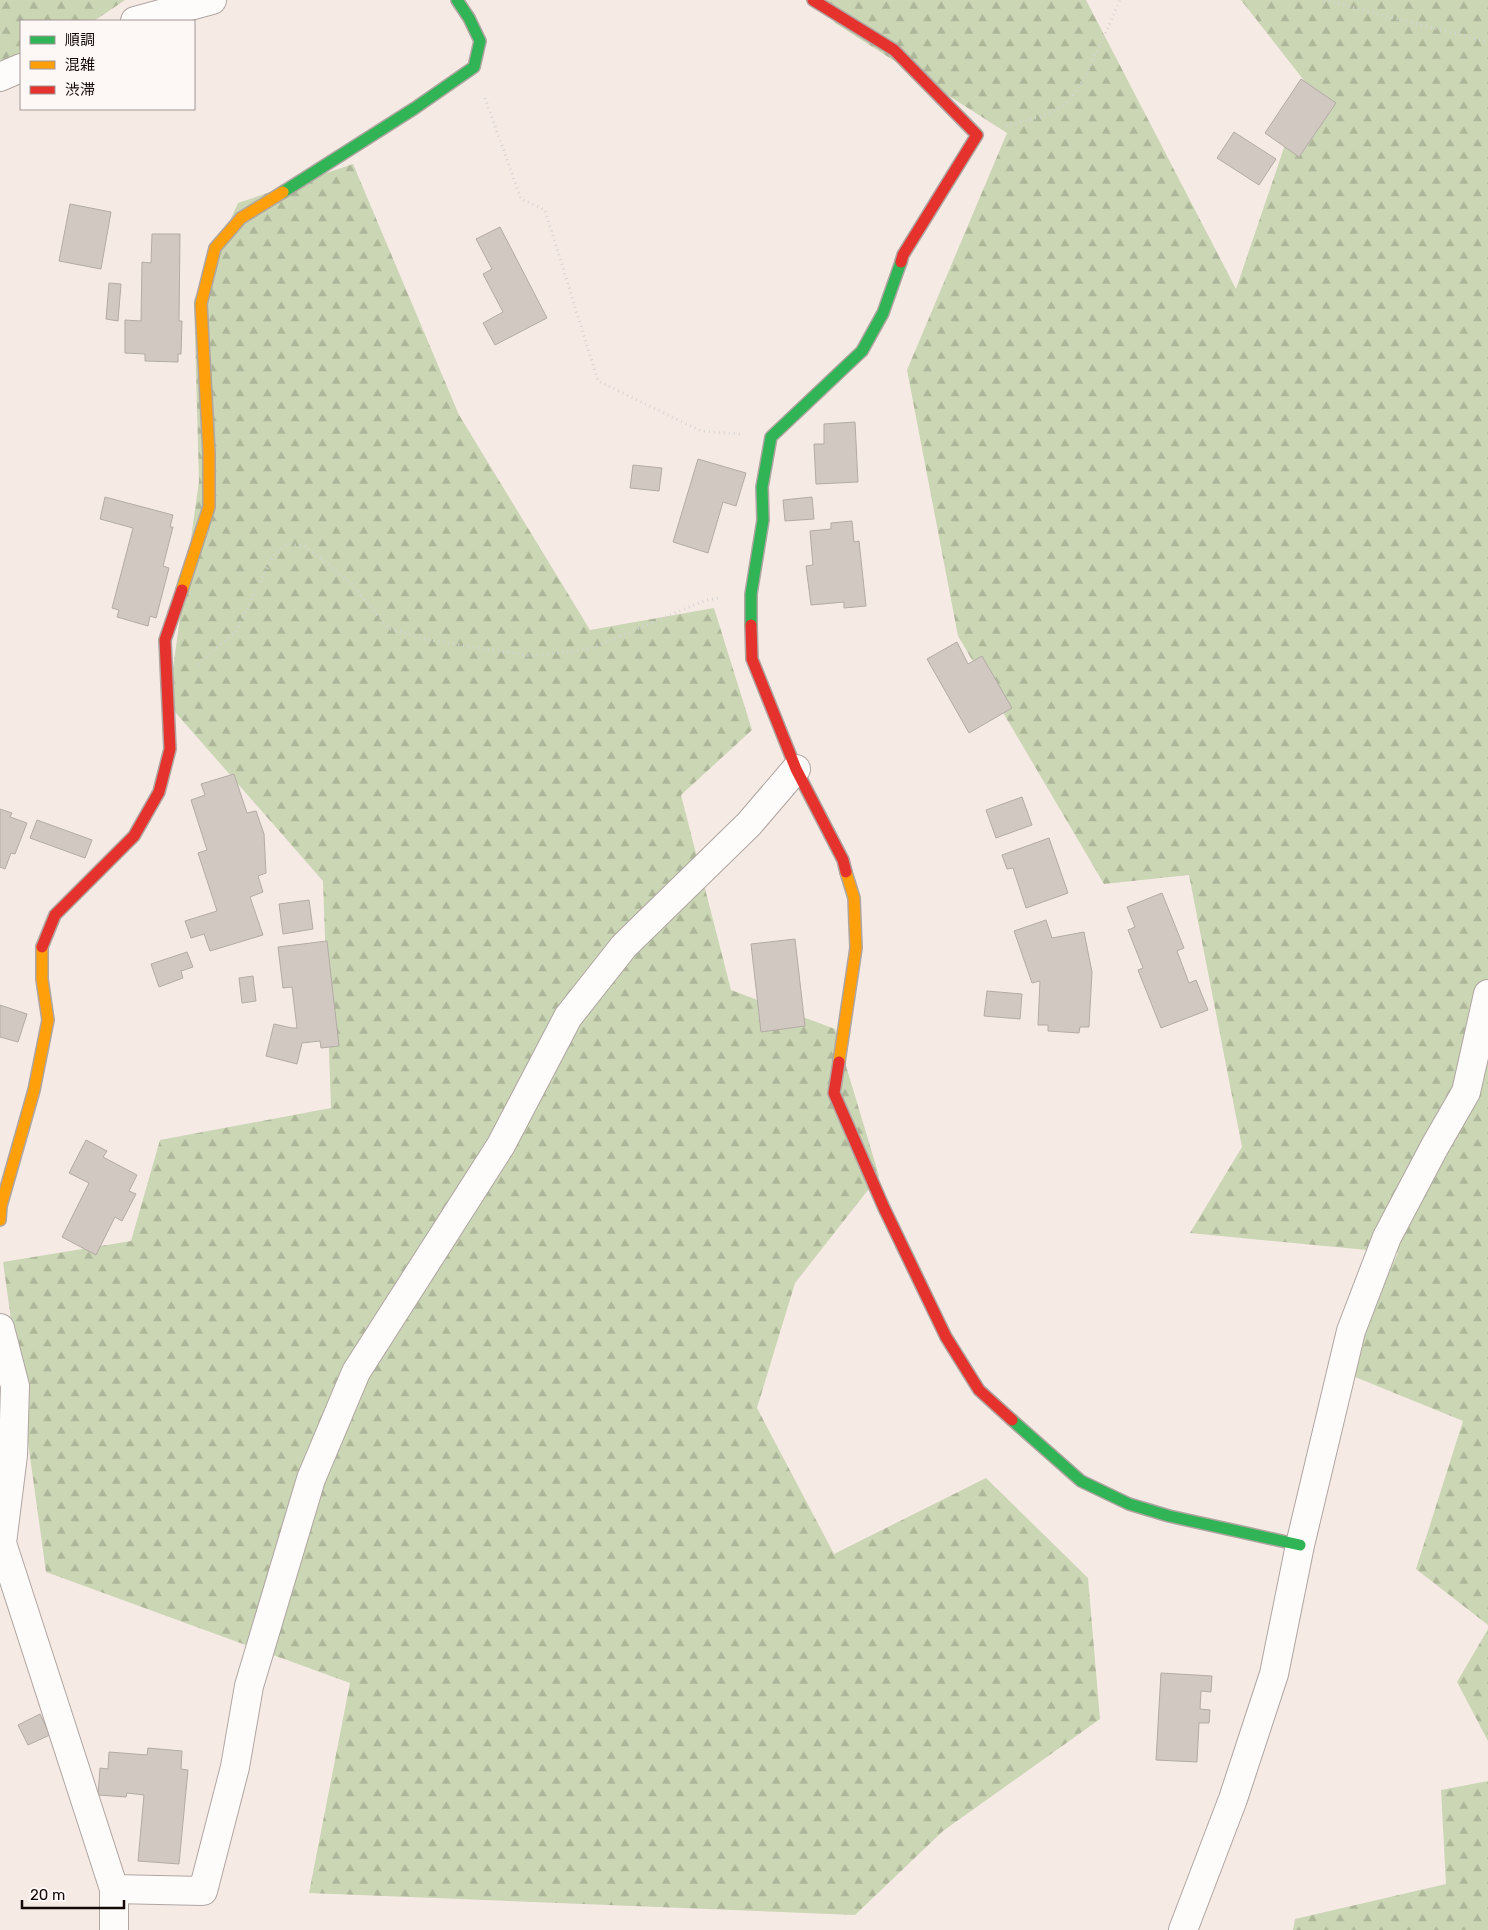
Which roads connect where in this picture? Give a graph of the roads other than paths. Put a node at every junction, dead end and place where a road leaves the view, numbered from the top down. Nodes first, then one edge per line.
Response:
1 (212, 0) edge
2 (457, 0) edge
3 (813, 0) edge
4 (139, 20) edge
5 (20, 68) edge
6 (0, 77) edge
7 (796, 769) junction
8 (1488, 994) edge
9 (0, 1220) edge
10 (0, 1328) edge
11 (1300, 1545) junction
12 (114, 1888) junction
13 (114, 1930) edge
14 (1183, 1930) edge

1 - 4 street
2 - 9 street
3 - 7 street
5 - 6 street
7 - 11 street
7 - 12 street
8 - 11 street
10 - 12 street
11 - 14 street
12 - 13 street

